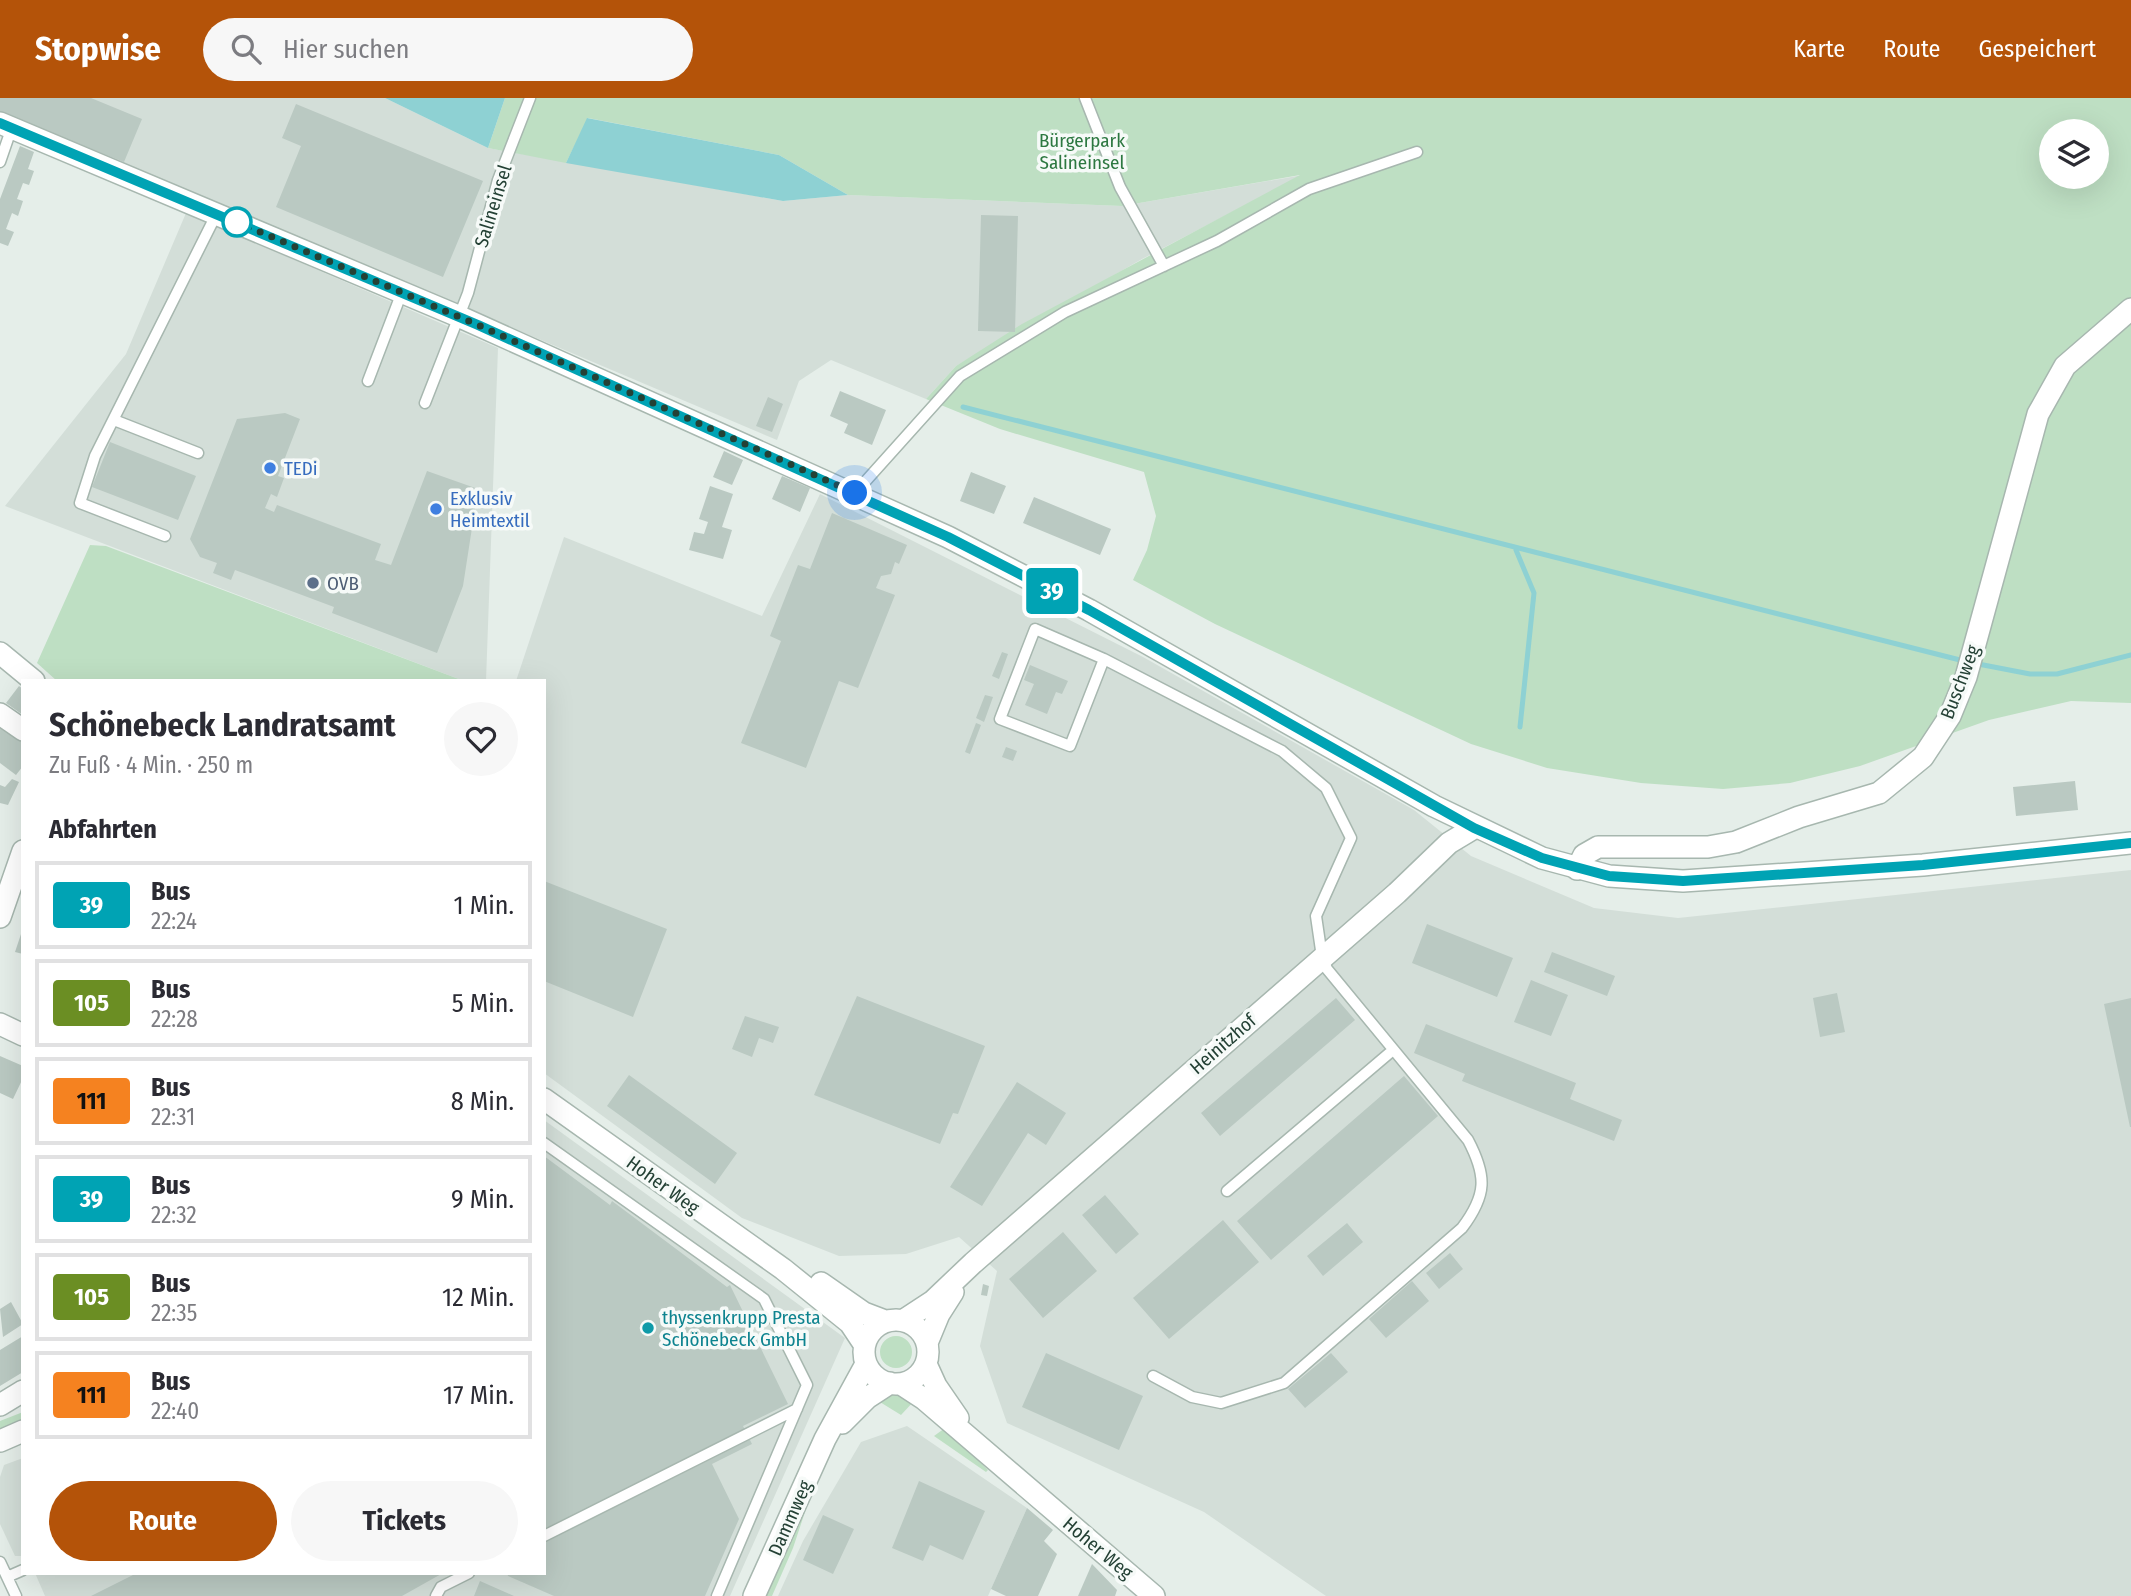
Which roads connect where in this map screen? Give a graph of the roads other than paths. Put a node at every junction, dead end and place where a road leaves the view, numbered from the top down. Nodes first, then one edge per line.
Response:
1 (530, 98) edge
2 (1085, 98) edge
3 (6, 125) edge
4 (1417, 152) dead end
5 (0, 162) edge
6 (217, 214) junction
7 (1164, 266) junction
8 (402, 292) junction
9 (2131, 309) edge
10 (458, 316) junction
11 (368, 381) dead end
12 (425, 403) dead end
13 (114, 420) junction
14 (198, 453) dead end
15 (855, 493) junction
16 (165, 536) dead end
17 (0, 653) edge
18 (1104, 659) junction
19 (32, 679) edge
20 (0, 714) edge
21 (21, 729) edge
22 (1474, 828) junction
23 (2131, 843) edge
24 (21, 857) edge
25 (1577, 869) junction
26 (0, 916) edge
27 (1322, 957) junction
28 (0, 1024) edge
29 (21, 1034) edge
30 (1393, 1050) junction
31 (546, 1100) edge
32 (546, 1144) edge
33 (1227, 1191) dead end
34 (973, 1263) junction
35 (783, 1269) junction
36 (894, 1321) junction
37 (927, 1343) junction
38 (865, 1354) junction
39 (926, 1364) junction
40 (1153, 1376) dead end
41 (895, 1384) junction
42 (21, 1392) edge
43 (0, 1405) edge
44 (797, 1409) junction
45 (21, 1432) edge
46 (825, 1439) junction
47 (0, 1441) edge
48 (978, 1446) junction
49 (546, 1535) edge
50 (0, 1562) edge
51 (21, 1571) edge
52 (465, 1575) edge
53 (7, 1577) junction
54 (16, 1596) edge
55 (436, 1596) edge
56 (717, 1596) edge
57 (754, 1596) edge
58 (1154, 1596) edge

1 - 10 lane, Salineinsel
2 - 7 lane
3 - 5 lane
3 - 6 street
4 - 7 lane
6 - 8 street
6 - 13 lane
7 - 15 lane
8 - 10 street
8 - 11 lane
9 - 25 street, Buschweg
10 - 12 lane, Salineinsel
10 - 15 street
13 - 14 lane
13 - 16 lane
15 - 22 street
17 - 19 street
18 - 18 lane
18 - 27 lane
20 - 21 street
22 - 25 street
22 - 27 street, Heinitzhof
23 - 25 street
24 - 26 street
27 - 30 lane
27 - 34 street, Heinitzhof
28 - 29 street
30 - 33 lane
30 - 40 lane
31 - 35 street, Hoher Weg
32 - 44 lane
34 - 36 street, Heinitzhof
34 - 37 street, Heinitzhof
35 - 36 street, Hoher Weg
35 - 38 street, Hoher Weg
36 - 37 street
36 - 38 street
37 - 39 street
38 - 41 street
38 - 46 street, Dammweg
39 - 41 street
39 - 48 street, Hoher Weg
41 - 46 street, Dammweg
41 - 48 street, Hoher Weg
42 - 43 street
44 - 49 lane
44 - 56 lane
45 - 47 street
46 - 57 street, Dammweg
48 - 58 street, Hoher Weg
50 - 53 lane
51 - 53 lane
52 - 55 lane
53 - 54 lane

